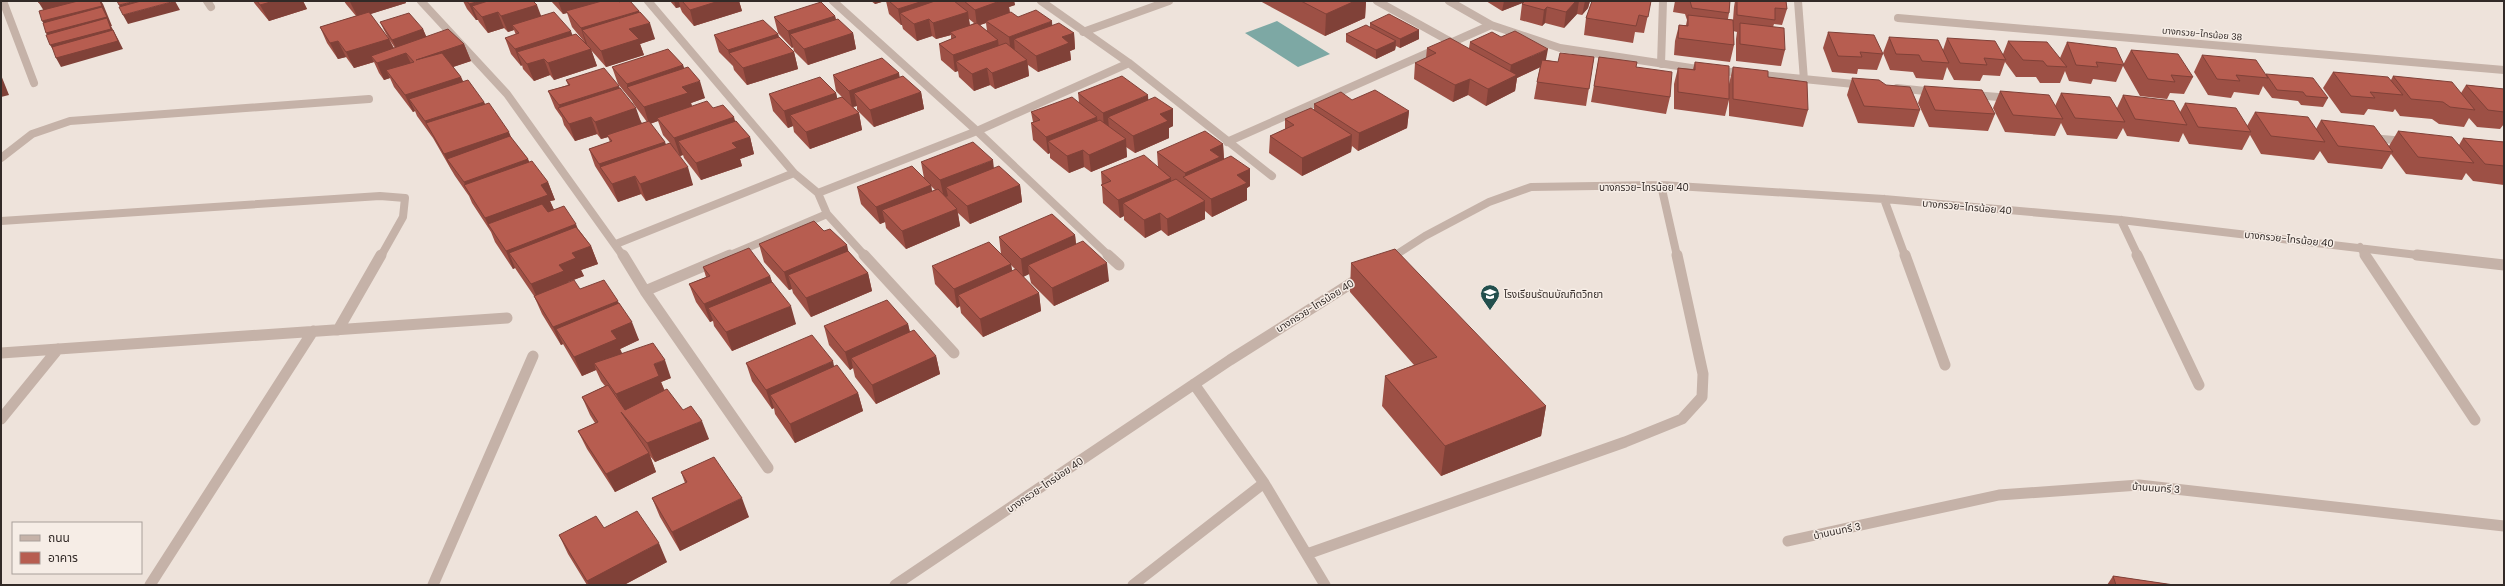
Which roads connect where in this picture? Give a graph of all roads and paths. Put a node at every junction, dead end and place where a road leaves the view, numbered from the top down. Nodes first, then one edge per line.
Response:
1 (4, 1) edge
2 (421, 1) edge
3 (648, 1) edge
4 (832, 1) edge
5 (1041, 1) edge
6 (1169, 1) edge
7 (1377, 1) edge
8 (1449, 1) edge
9 (1663, 1) edge
10 (1798, 1) edge
11 (1898, 18) dead end
12 (1491, 25) junction
13 (1083, 32) junction
14 (1451, 42) junction
15 (1129, 62) junction
16 (1661, 64) junction
17 (2504, 70) edge
18 (1804, 80) junction
19 (34, 83) dead end
20 (1875, 86) edge
21 (1891, 88) edge
22 (1946, 92) edge
23 (1962, 94) edge
24 (370, 99) dead end
25 (2016, 99) edge
26 (977, 131) junction
27 (2362, 137) edge
28 (1227, 142) junction
29 (2418, 143) edge
30 (1, 158) edge
31 (794, 173) junction
32 (1272, 176) dead end
33 (1661, 185) junction
34 (818, 194) junction
35 (1884, 199) junction
36 (827, 214) junction
37 (2121, 220) junction
38 (1, 221) edge
39 (616, 244) junction
40 (2360, 246) junction
41 (1119, 265) dead end
42 (2504, 265) edge
43 (645, 291) junction
44 (508, 318) dead end
45 (338, 330) junction
46 (313, 331) junction
47 (58, 349) junction
48 (1, 353) edge
49 (954, 353) dead end
50 (533, 356) dead end
51 (1945, 365) dead end
52 (1194, 384) junction
53 (2199, 384) dead end
54 (1, 419) edge
55 (2475, 420) dead end
56 (768, 468) dead end
57 (1264, 483) junction
58 (2504, 526) edge
59 (1788, 541) dead end
60 (1307, 554) junction
61 (1137, 584) edge
62 (150, 585) edge
63 (433, 585) edge
64 (895, 585) edge
65 (1325, 585) edge

1 - 19 street
2 - 39 street
3 - 31 street
4 - 26 street
5 - 13 street
6 - 13 street
7 - 14 street
8 - 12 street
9 - 16 street
10 - 18 street
11 - 17 street, บางกรวย-ไทรน้อย 38
12 - 14 street
12 - 16 street
13 - 15 street
14 - 28 street
15 - 26 street
15 - 28 street
16 - 18 street
18 - 20 street
21 - 22 street
23 - 25 street
24 - 30 street
26 - 34 street
26 - 41 street
27 - 29 street
28 - 32 street
31 - 34 street
31 - 39 street
33 - 35 street, บางกรวย-ไทรน้อย 40
33 - 52 street, บางกรวย-ไทรน้อย 40
33 - 60 street
34 - 36 street
35 - 37 street, บางกรวย-ไทรน้อย 40
35 - 51 street
36 - 43 street
36 - 49 street
37 - 40 street, บางกรวย-ไทรน้อย 40
37 - 53 street
38 - 45 street
39 - 43 street
40 - 42 street, บางกรวย-ไทรน้อย 40
40 - 55 street
43 - 56 street
44 - 45 street
45 - 46 street
46 - 47 street
46 - 62 street
47 - 48 street
47 - 54 street
50 - 63 street
52 - 57 street
52 - 64 street, บางกรวย-ไทรน้อย 40
57 - 60 street
57 - 61 street
58 - 59 street, บ้านนนทรี 3
60 - 65 street

